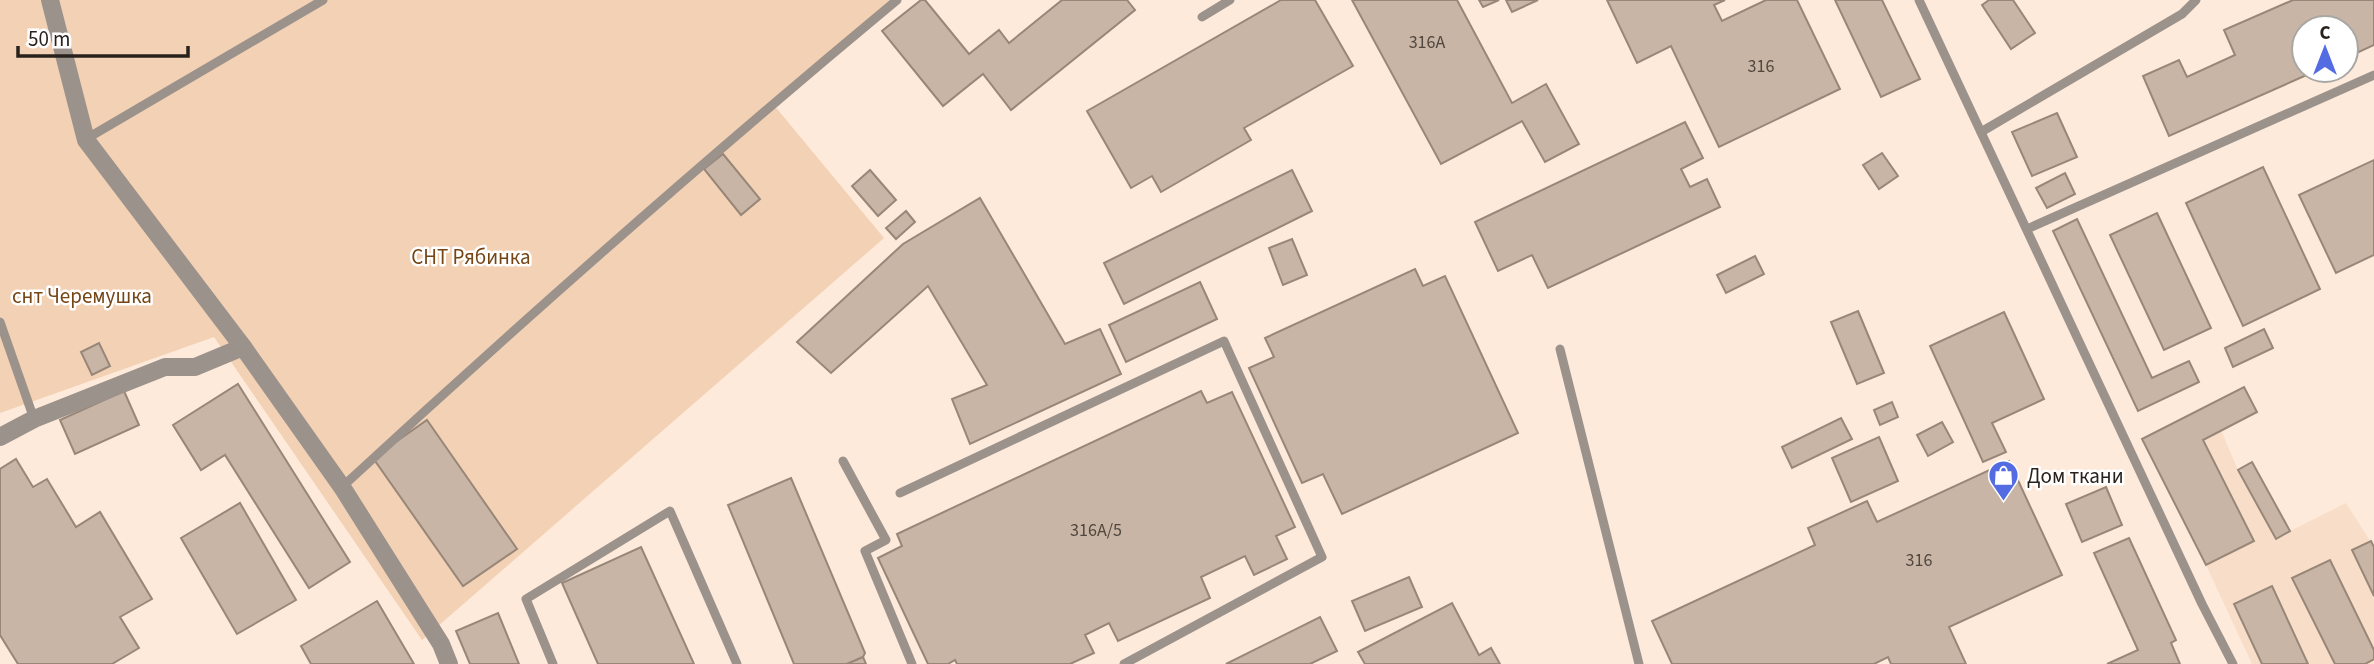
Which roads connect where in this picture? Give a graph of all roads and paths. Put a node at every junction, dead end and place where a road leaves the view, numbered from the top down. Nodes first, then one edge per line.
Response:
1 (50, 0) edge
2 (323, 0) edge
3 (897, 0) edge
4 (1230, 0) edge
5 (1919, 0) edge
6 (2196, 0) edge
7 (1202, 17) dead end
8 (2374, 75) edge
9 (1981, 132) junction
10 (86, 140) junction
11 (2027, 229) junction
12 (0, 322) edge
13 (243, 347) junction
14 (1560, 349) dead end
15 (34, 419) junction
16 (0, 437) edge
17 (843, 461) dead end
18 (342, 487) junction
19 (900, 493) dead end
20 (449, 664) edge
21 (553, 664) edge
22 (737, 664) edge
23 (912, 664) edge
24 (1124, 664) edge
25 (1639, 664) edge
26 (2233, 664) edge

1 - 10 street
2 - 10 lane
3 - 18 lane
4 - 7 lane
5 - 9 lane
6 - 9 lane
8 - 11 lane
9 - 11 lane
10 - 13 street
11 - 26 lane
12 - 15 lane
13 - 15 street
13 - 18 street
14 - 25 lane
15 - 16 street
17 - 23 lane
18 - 20 street
19 - 24 lane
21 - 22 lane

